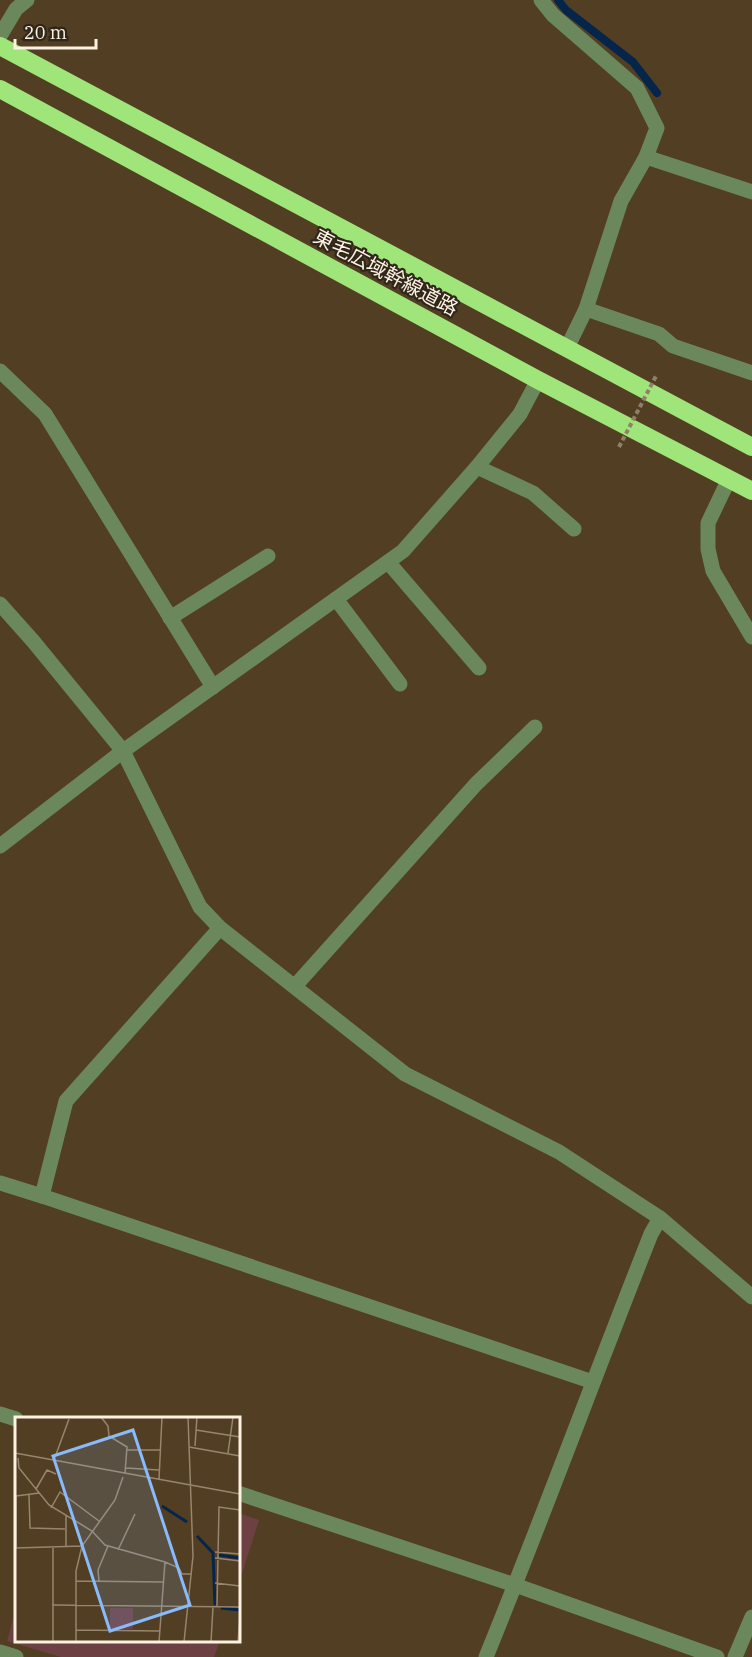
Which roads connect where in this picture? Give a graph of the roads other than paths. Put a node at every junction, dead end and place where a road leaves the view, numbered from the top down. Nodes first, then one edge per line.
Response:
1 (27, 0) edge
2 (541, 0) edge
3 (0, 36) edge
4 (0, 46) edge
5 (0, 88) edge
6 (646, 157) junction
7 (752, 192) edge
8 (586, 309) junction
9 (567, 348) junction
10 (0, 371) edge
11 (752, 373) edge
12 (538, 380) junction
13 (752, 447) edge
14 (477, 467) junction
15 (729, 480) junction
16 (752, 491) edge
17 (574, 530) dead end
18 (268, 556) dead end
19 (388, 562) junction
20 (336, 599) junction
21 (0, 604) edge
22 (170, 618) junction
23 (752, 637) edge
24 (479, 668) dead end
25 (400, 684) dead end
26 (213, 687) junction
27 (535, 727) dead end
28 (123, 752) junction
29 (0, 846) edge
30 (220, 928) junction
31 (295, 986) junction
32 (0, 1183) edge
33 (42, 1196) junction
34 (660, 1218) junction
35 (752, 1297) edge
36 (592, 1382) junction
37 (0, 1414) edge
38 (15, 1419) edge
39 (240, 1494) edge
40 (515, 1585) junction
41 (752, 1617) edge
42 (0, 1652) edge
43 (16, 1657) edge
44 (486, 1657) edge
45 (717, 1657) edge
46 (735, 1657) edge

1 - 3 street
2 - 6 street
4 - 9 highway, 東毛広域幹線道路
5 - 12 highway, 東毛広域幹線道路
6 - 7 street
6 - 8 street
8 - 9 street
8 - 11 street
9 - 13 highway, 東毛広域幹線道路
10 - 22 street
12 - 14 street
12 - 15 highway, 東毛広域幹線道路
14 - 17 street
14 - 19 street
15 - 16 highway, 東毛広域幹線道路
15 - 23 street
18 - 22 street
19 - 20 street
19 - 24 street
20 - 25 street
20 - 26 street
21 - 28 street
22 - 26 street
26 - 28 street
27 - 31 street
28 - 29 street
28 - 30 street
30 - 31 street
30 - 33 street
31 - 34 street
32 - 33 street
33 - 36 street
34 - 35 street
34 - 36 street
36 - 40 street
37 - 38 street
39 - 40 street
40 - 44 street
40 - 45 street
41 - 46 street
42 - 43 street

